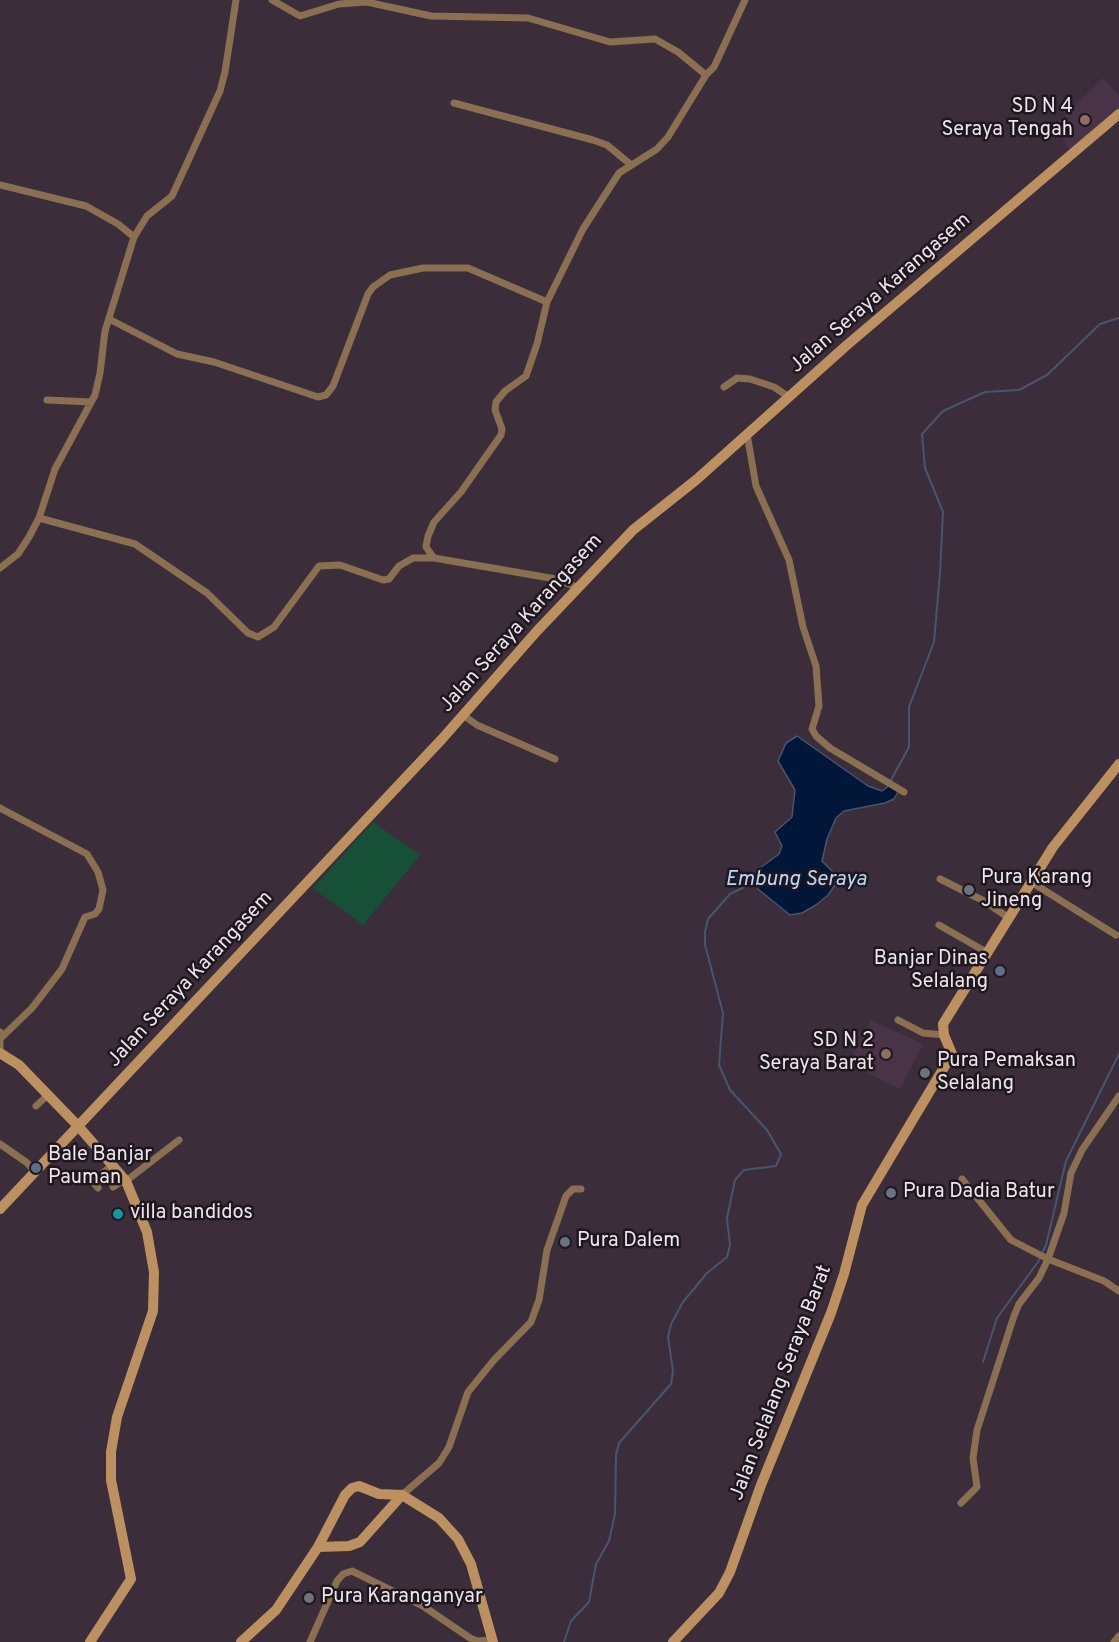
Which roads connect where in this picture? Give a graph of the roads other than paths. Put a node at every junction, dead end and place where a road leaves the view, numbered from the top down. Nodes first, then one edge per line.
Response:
1 (236, 0) edge
2 (272, 0) edge
3 (745, 0) edge
4 (706, 75) junction
5 (454, 103) dead end
6 (1119, 114) edge
7 (630, 164) junction
8 (0, 185) edge
9 (134, 237) junction
10 (547, 302) junction
11 (109, 319) junction
12 (724, 387) dead end
13 (789, 397) junction
14 (47, 400) dead end
15 (91, 402) junction
16 (747, 434) junction
17 (39, 518) junction
18 (434, 558) junction
19 (1, 566) edge
20 (579, 588) junction
21 (463, 715) junction
22 (555, 759) dead end
23 (1119, 764) edge
24 (904, 792) dead end
25 (0, 808) edge
26 (940, 879) dead end
27 (1031, 882) junction
28 (1009, 918) junction
29 (939, 925) dead end
30 (1116, 935) dead end
31 (988, 953) junction
32 (898, 1020) dead end
33 (1, 1034) edge
34 (944, 1035) junction
35 (0, 1053) edge
36 (48, 1095) junction
37 (1119, 1096) edge
38 (36, 1106) dead end
39 (79, 1127) junction
40 (179, 1140) dead end
41 (0, 1144) edge
42 (113, 1164) junction
43 (35, 1171) junction
44 (962, 1179) dead end
45 (125, 1180) junction
46 (113, 1187) dead end
47 (98, 1188) dead end
48 (581, 1189) dead end
49 (0, 1209) edge
50 (1048, 1259) junction
51 (1119, 1291) edge
52 (402, 1495) junction
53 (961, 1503) dead end
54 (318, 1547) junction
55 (1119, 1636) edge
56 (493, 1641) edge
57 (90, 1642) edge
58 (242, 1642) edge
59 (310, 1642) edge
60 (673, 1642) edge
61 (1114, 1642) edge

1 - 9 street
2 - 4 street
3 - 4 street
4 - 7 street
5 - 7 street
6 - 13 street, Jalan Seraya Karangasem
7 - 10 street
8 - 9 street
9 - 11 street
10 - 11 street
10 - 18 street
11 - 15 street
12 - 13 street
13 - 16 street, Jalan Seraya Karangasem
14 - 15 street
15 - 17 street
16 - 20 street, Jalan Seraya Karangasem
16 - 24 street
17 - 18 street
17 - 19 street
18 - 20 street
20 - 21 street, Jalan Seraya Karangasem
21 - 22 street
21 - 39 street, Jalan Seraya Karangasem
23 - 27 street, Jalan Selalang Seraya Barat
25 - 33 street
26 - 28 street
27 - 28 street, Jalan Selalang Seraya Barat
27 - 30 street
28 - 31 street, Jalan Selalang Seraya Barat
29 - 31 street
31 - 34 street, Jalan Selalang Seraya Barat
32 - 34 street
33 - 35 street
34 - 60 street, Jalan Selalang Seraya Barat
35 - 36 street
36 - 38 street
36 - 39 street
37 - 50 street
39 - 42 street
39 - 43 street, Jalan Seraya Karangasem
40 - 45 street
41 - 43 street
42 - 45 street
42 - 47 street
43 - 49 street, Jalan Seraya Karangasem
44 - 50 street
45 - 46 street
45 - 57 street
48 - 52 street
50 - 51 street
50 - 53 street
52 - 54 street
52 - 54 street
52 - 56 street
54 - 58 street
55 - 61 street
56 - 59 street

